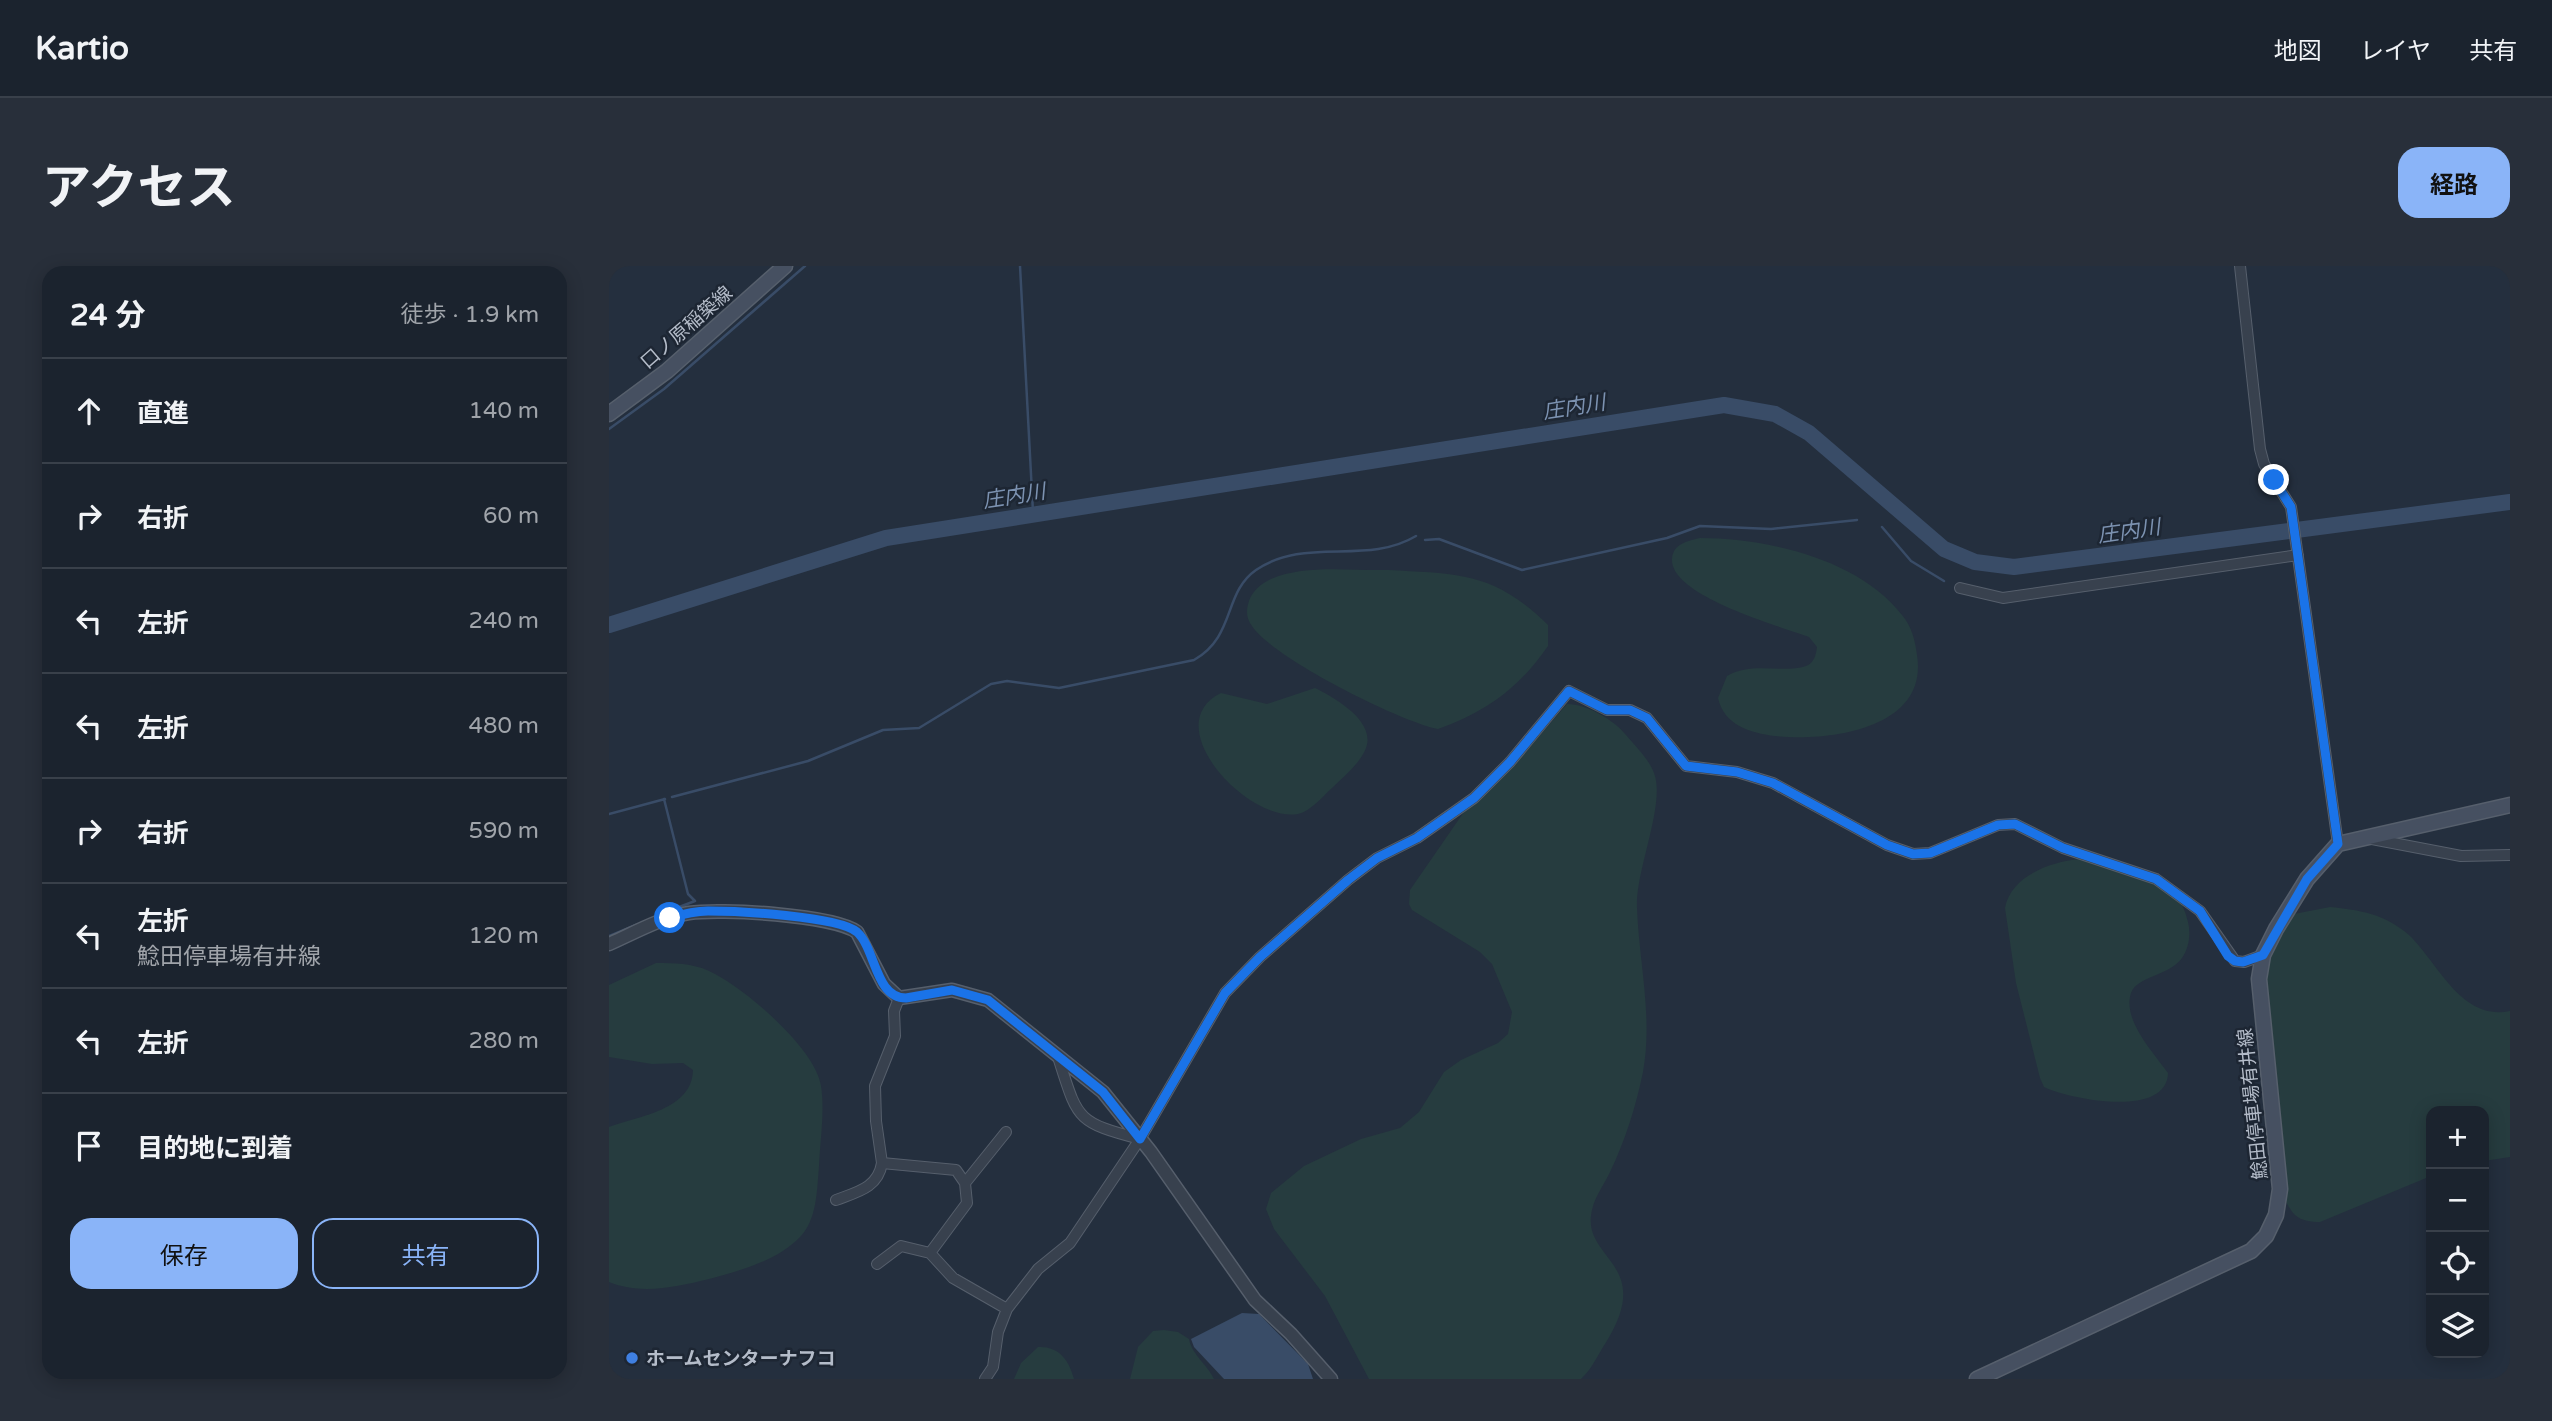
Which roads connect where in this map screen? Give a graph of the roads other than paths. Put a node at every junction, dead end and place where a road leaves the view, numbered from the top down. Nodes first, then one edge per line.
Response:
1 (785, 266) edge
2 (2240, 266) edge
3 (609, 414) edge
4 (2298, 554) junction
5 (1960, 588) dead end
6 (2510, 805) edge
7 (2361, 837) junction
8 (2338, 844) junction
9 (2510, 855) edge
10 (609, 944) edge
11 (2263, 955) junction
12 (899, 998) junction
13 (1058, 1055) junction
14 (1006, 1132) dead end
15 (1140, 1139) junction
16 (883, 1163) junction
17 (965, 1183) junction
18 (836, 1200) dead end
19 (930, 1253) junction
20 (877, 1264) dead end
21 (1007, 1309) junction
22 (985, 1379) edge
23 (1331, 1379) edge
24 (1977, 1379) edge

1 - 3 main road, 口ノ原稲築線
2 - 4 street
4 - 5 street
4 - 8 street
6 - 7 main road
7 - 8 main road
7 - 9 street
8 - 11 main road, 鯰田停車場有井線
10 - 12 street
11 - 15 street
11 - 24 main road, 鯰田停車場有井線
12 - 13 street
12 - 16 street
13 - 15 street
13 - 15 street
14 - 17 street
15 - 21 street
15 - 23 street
16 - 17 street
16 - 18 street
17 - 19 street
19 - 20 street
19 - 21 street
21 - 22 street

